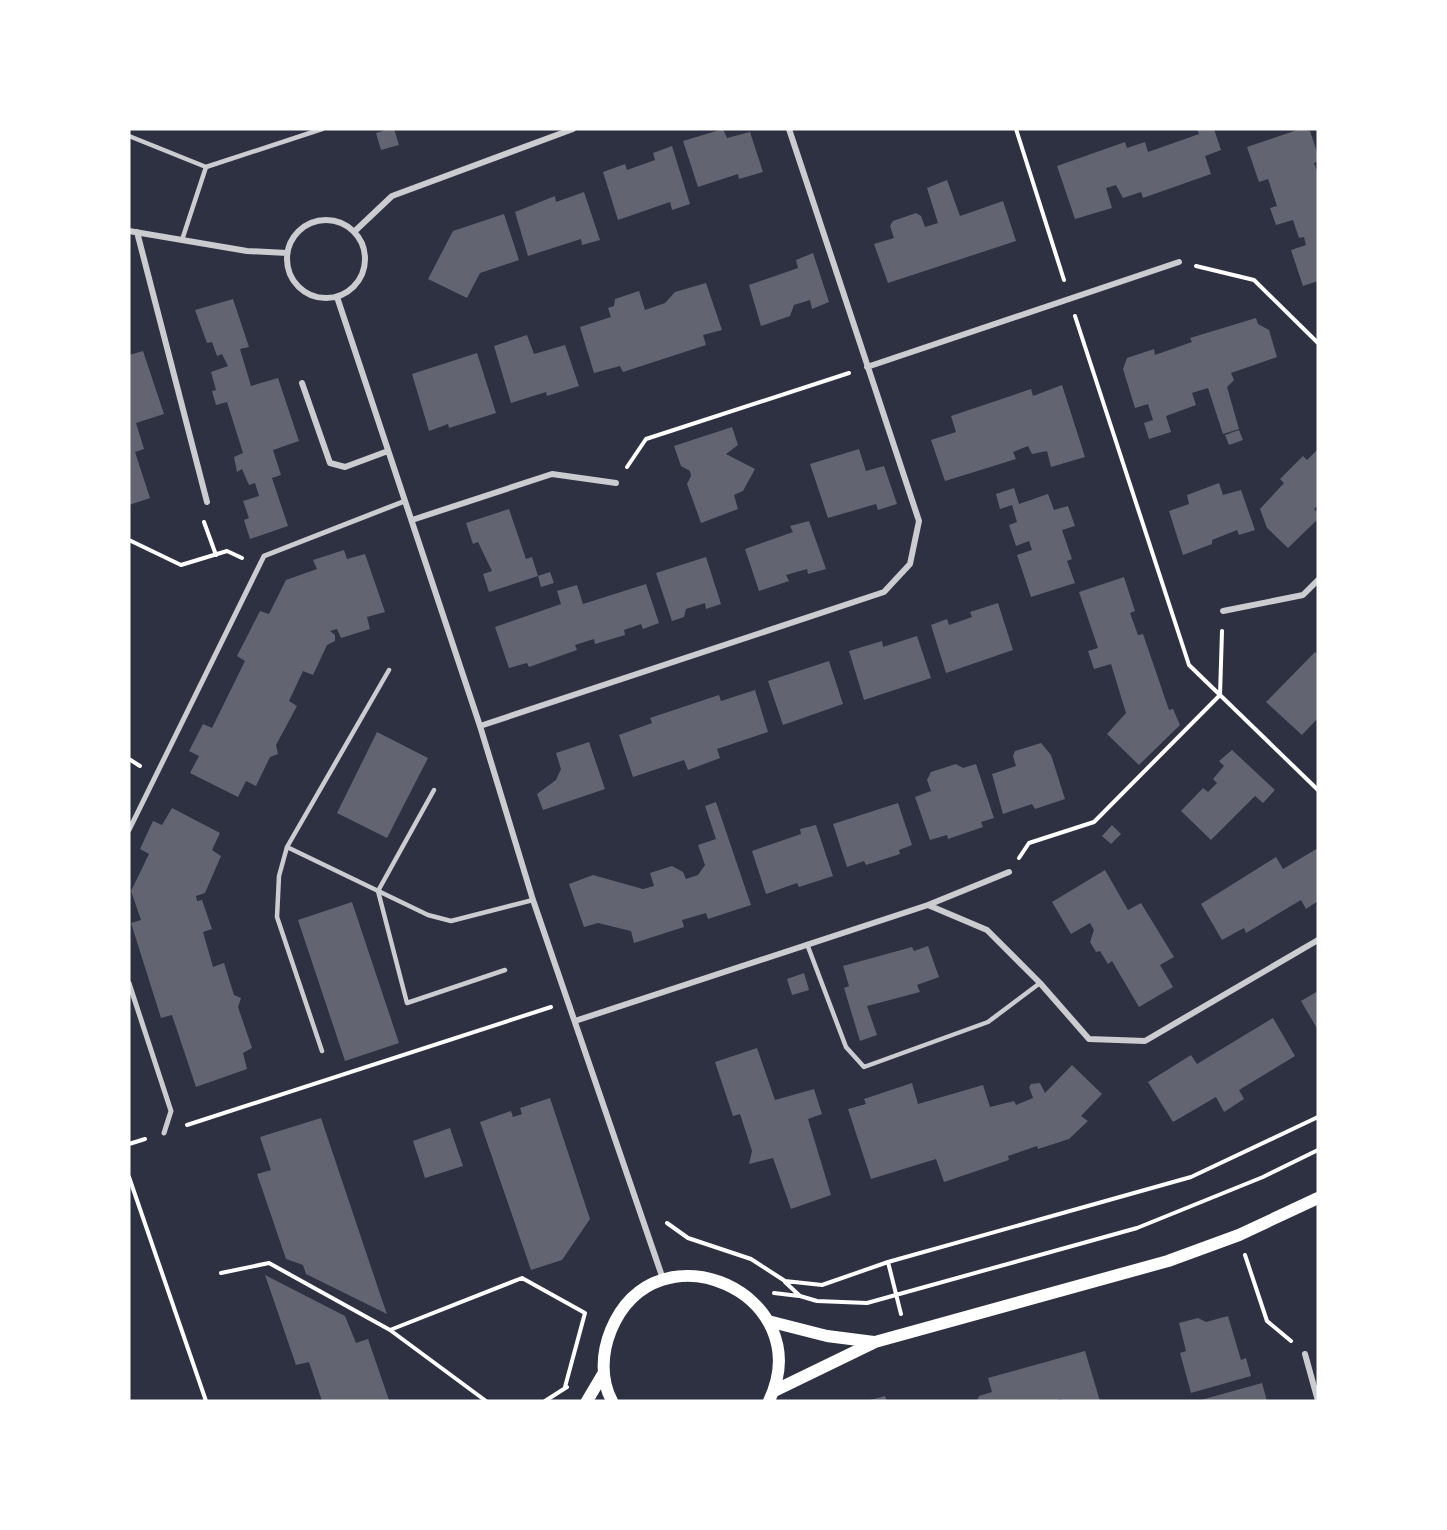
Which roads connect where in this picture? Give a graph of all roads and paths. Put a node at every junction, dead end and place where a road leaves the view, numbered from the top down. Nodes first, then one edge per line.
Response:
1 (322, 129) edge
2 (573, 129) edge
3 (789, 129) edge
4 (1016, 129) edge
5 (129, 136) edge
6 (206, 167) junction
7 (129, 231) edge
8 (355, 231) junction
9 (137, 232) junction
10 (182, 240) junction
11 (287, 253) junction
12 (1179, 262) joint
13 (337, 297) junction
14 (1070, 299) junction
15 (1318, 343) edge
16 (867, 367) junction
17 (302, 383) dead end
18 (388, 451) junction
19 (616, 483) joint
20 (405, 501) junction
21 (207, 502) joint
22 (412, 520) junction
23 (129, 540) edge
24 (216, 555) junction
25 (264, 556) junction
26 (1318, 580) edge
27 (1223, 611) joint
28 (389, 670) dead end
29 (1220, 695) junction
30 (480, 726) junction
31 (434, 790) dead end
32 (1318, 790) edge
33 (129, 830) edge
34 (287, 847) junction
35 (1009, 872) joint
36 (378, 891) junction
37 (533, 900) junction
38 (928, 905) junction
39 (1318, 940) edge
40 (807, 944) junction
41 (506, 970) dead end
42 (129, 983) edge
43 (1040, 983) junction
44 (568, 1002) junction
45 (575, 1021) junction
46 (322, 1051) dead end
47 (1318, 1117) edge
48 (164, 1133) junction
49 (129, 1144) edge
50 (1318, 1150) edge
51 (129, 1177) edge
52 (1318, 1198) edge
53 (638, 1202) junction
54 (1239, 1234) junction
55 (888, 1262) junction
56 (221, 1273) dead end
57 (663, 1280) junction
58 (785, 1281) junction
59 (897, 1295) junction
60 (768, 1321) junction
61 (390, 1330) junction
62 (905, 1334) junction
63 (875, 1342) junction
64 (1305, 1354) joint
65 (603, 1374) junction
66 (772, 1396) edge
67 (206, 1401) edge
68 (486, 1401) edge
69 (545, 1401) edge
70 (587, 1401) edge
71 (612, 1401) edge
72 (1318, 1401) edge

1 - 6 lane
2 - 8 street
3 - 16 street
4 - 14 path
5 - 6 lane
6 - 10 lane
7 - 9 street
8 - 11 street
8 - 13 street
9 - 10 street
9 - 21 street
10 - 11 street
11 - 13 street
12 - 14 street
12 - 15 path
13 - 18 street
14 - 16 street
14 - 29 path
16 - 19 path
16 - 30 street
17 - 18 street
18 - 20 street
19 - 22 street
20 - 22 street
20 - 25 street
21 - 24 path
22 - 30 street
23 - 24 path
24 - 25 path
25 - 33 street
26 - 27 street
27 - 29 path
28 - 34 lane
29 - 32 path
29 - 35 path
30 - 37 street
31 - 36 lane
34 - 36 lane
34 - 46 lane
35 - 38 street
36 - 37 lane
36 - 41 lane
37 - 44 street
38 - 40 street
38 - 43 street
39 - 43 street
40 - 43 lane
40 - 45 street
42 - 48 street
44 - 45 street
44 - 48 path
45 - 53 street
47 - 55 path
48 - 49 path
50 - 59 path
51 - 67 path
52 - 54 main road
53 - 57 street
53 - 58 path
54 - 62 main road
54 - 64 path
55 - 58 path
55 - 59 path
56 - 61 path
57 - 60 main road
57 - 65 main road
58 - 59 path
59 - 62 path
60 - 63 main road
60 - 66 main road
61 - 68 path
61 - 69 path
62 - 63 main road
63 - 66 main road
64 - 72 street
65 - 70 main road
65 - 71 main road

